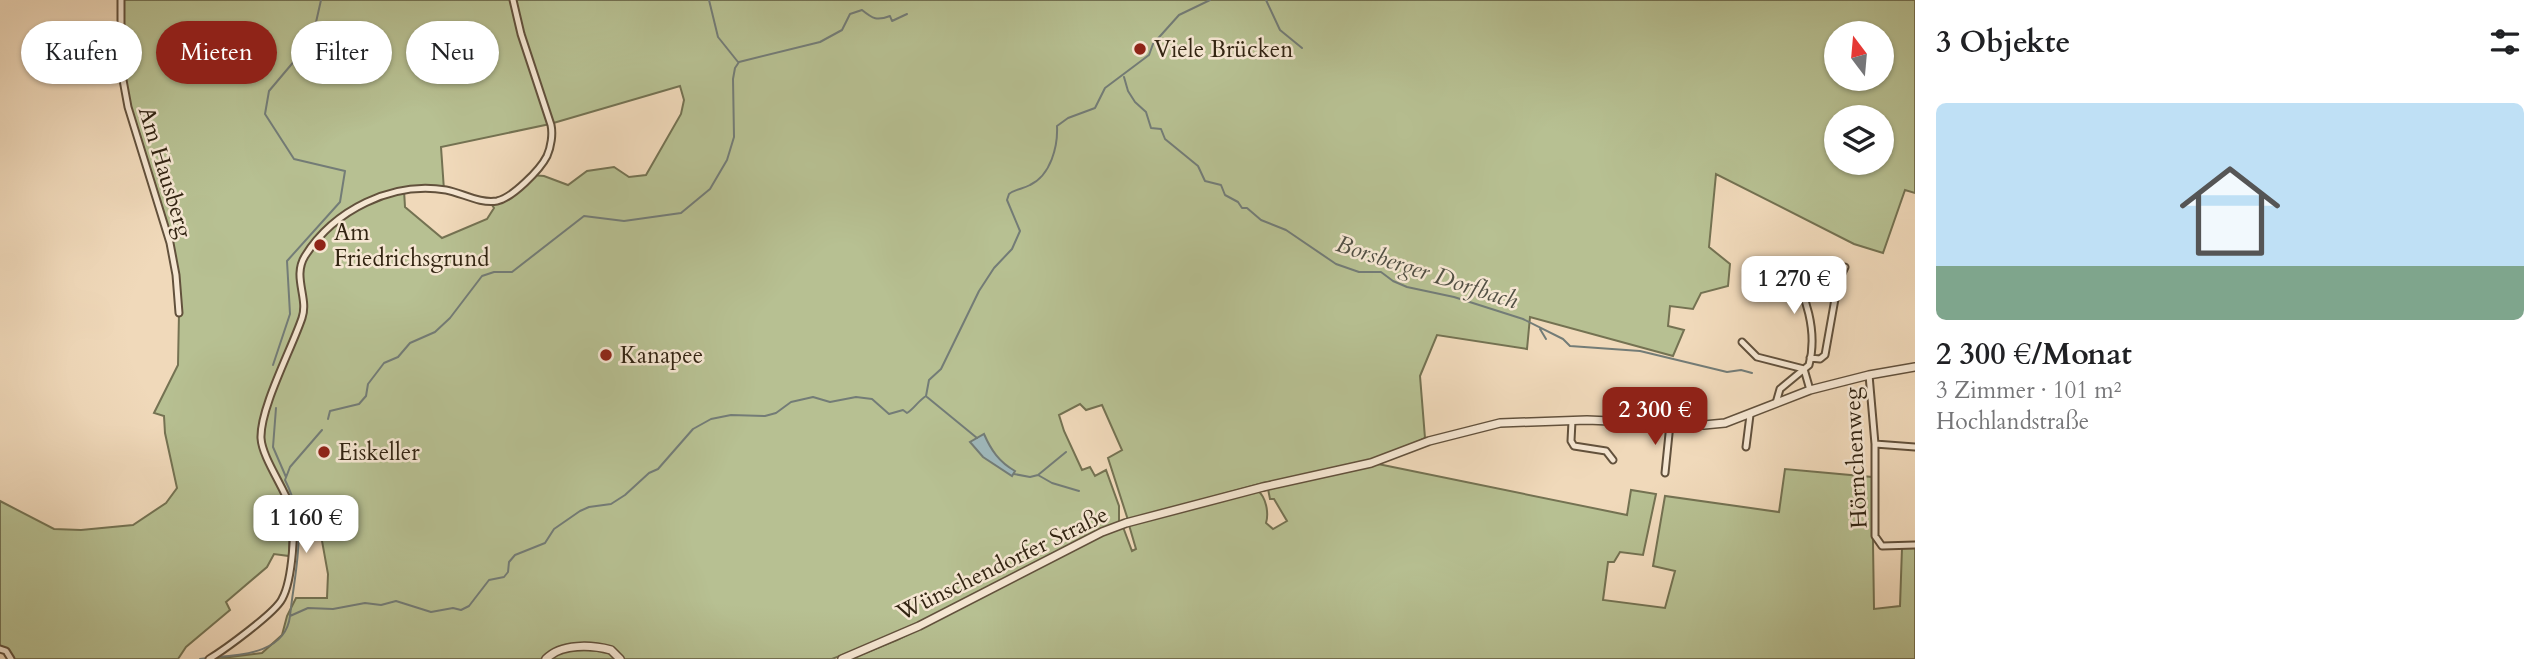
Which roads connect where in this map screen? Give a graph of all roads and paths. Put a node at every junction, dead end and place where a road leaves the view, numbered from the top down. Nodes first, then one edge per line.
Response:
1 (121, 0) edge
2 (513, 0) edge
3 (1789, 266) dead end
4 (1845, 267) dead end
5 (180, 313) dead end
6 (1742, 342) dead end
7 (1810, 359) junction
8 (1915, 367) edge
9 (1804, 369) junction
10 (1869, 375) junction
11 (1810, 390) junction
12 (1776, 403) junction
13 (1750, 415) junction
14 (1572, 421) junction
15 (1670, 424) junction
16 (1747, 438) junction
17 (1755, 439) dead end
18 (1875, 444) junction
19 (1746, 447) dead end
20 (1915, 447) edge
21 (1613, 460) dead end
22 (1665, 473) dead end
23 (1915, 545) edge
24 (0, 649) edge
25 (11, 659) edge
26 (209, 659) edge
27 (546, 659) edge
28 (620, 659) edge
29 (842, 659) edge

1 - 5 street, Am Hausberg
2 - 26 street
3 - 7 street
4 - 7 street
6 - 9 street
7 - 9 street
8 - 10 street, Wünschendorfer Straße
9 - 11 street
9 - 12 street
10 - 11 street, Wünschendorfer Straße
10 - 18 street, Hörnchenweg
11 - 12 street, Wünschendorfer Straße
12 - 13 street, Wünschendorfer Straße
13 - 15 street, Wünschendorfer Straße
13 - 16 street
14 - 15 street, Wünschendorfer Straße
14 - 21 street
14 - 29 street, Wünschendorfer Straße
15 - 22 street
16 - 17 street
16 - 19 street
18 - 20 street
18 - 23 street, Hörnchenweg
24 - 25 street
27 - 28 street

